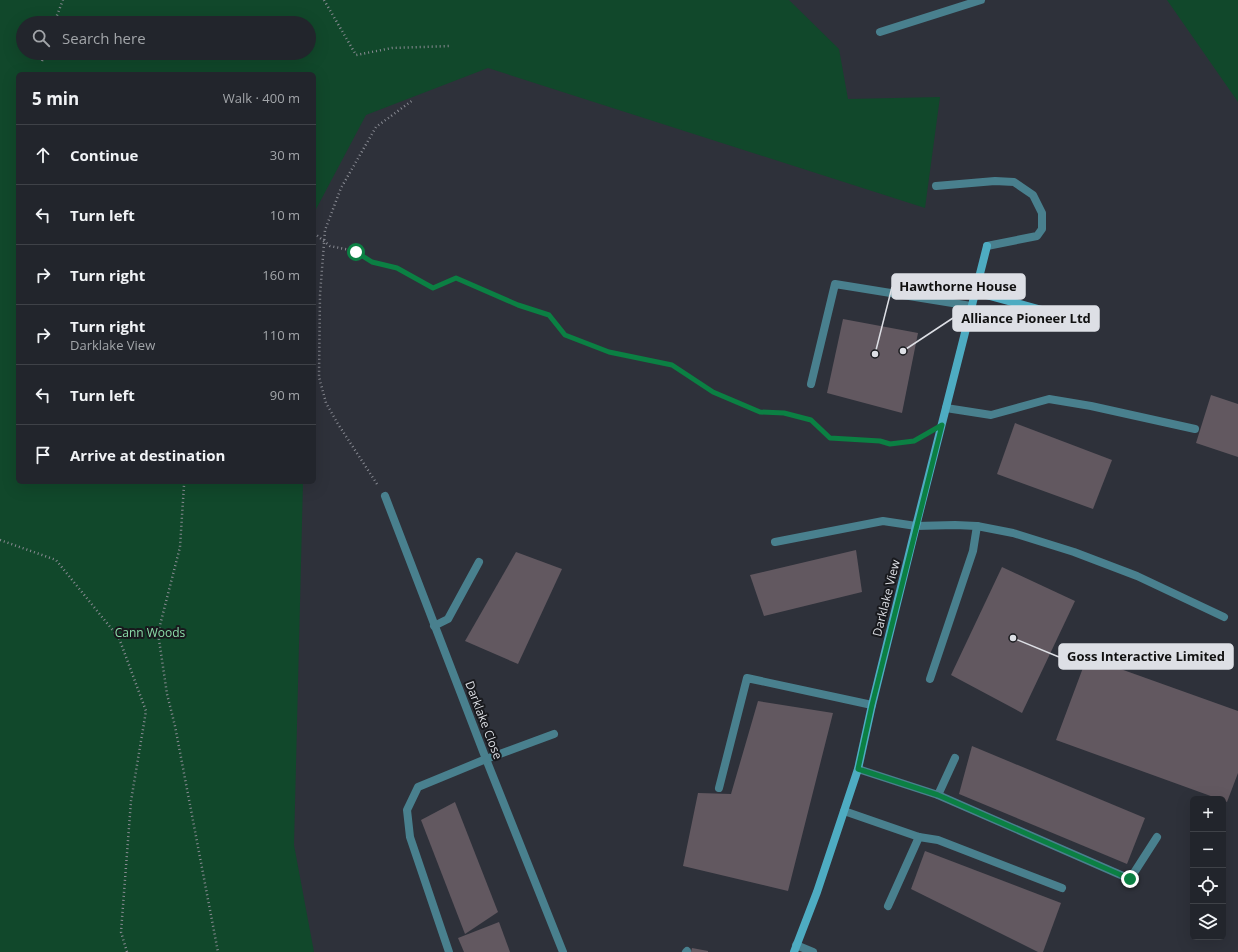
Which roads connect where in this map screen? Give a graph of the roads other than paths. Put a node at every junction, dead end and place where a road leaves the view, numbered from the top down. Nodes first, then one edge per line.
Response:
1 (981, 0) edge
2 (880, 32) dead end
3 (936, 186) dead end
4 (987, 246) joint
5 (975, 292) junction
6 (971, 306) junction
7 (1042, 310) dead end
8 (811, 384) dead end
9 (946, 408) junction
10 (1194, 429) dead end
11 (385, 496) road end
12 (916, 526) junction
13 (977, 526) junction
14 (775, 542) dead end
15 (479, 562) dead end
16 (1224, 617) dead end
17 (434, 626) junction
18 (930, 679) dead end
19 (872, 705) junction
20 (554, 734) dead end
21 (955, 758) dead end
22 (486, 759) junction
23 (858, 769) junction
24 (719, 788) dead end
25 (938, 795) junction
26 (844, 811) junction
27 (918, 837) junction
28 (1157, 837) dead end
29 (1062, 888) dead end
30 (888, 906) dead end
31 (795, 949) edge
32 (449, 952) edge
33 (563, 952) edge
34 (813, 952) edge

1 - 2 lane
3 - 4 lane
4 - 5 street, Darklake View
5 - 6 street, Darklake View
5 - 7 street
6 - 8 lane
6 - 9 street, Darklake View
9 - 10 lane
9 - 12 street, Darklake View
11 - 17 lane, Darklake Close
12 - 13 lane
12 - 14 lane
12 - 19 street, Darklake View
13 - 16 lane
13 - 18 lane
15 - 17 lane
17 - 22 lane, Darklake Close
19 - 23 street, Darklake View
19 - 24 lane
20 - 22 lane
21 - 25 lane
22 - 32 lane
22 - 33 lane, Darklake Close
23 - 25 lane
23 - 26 street, Darklake View
25 - 28 lane
26 - 27 lane
26 - 31 street, Darklake View
27 - 29 lane
27 - 30 lane
31 - 34 lane

